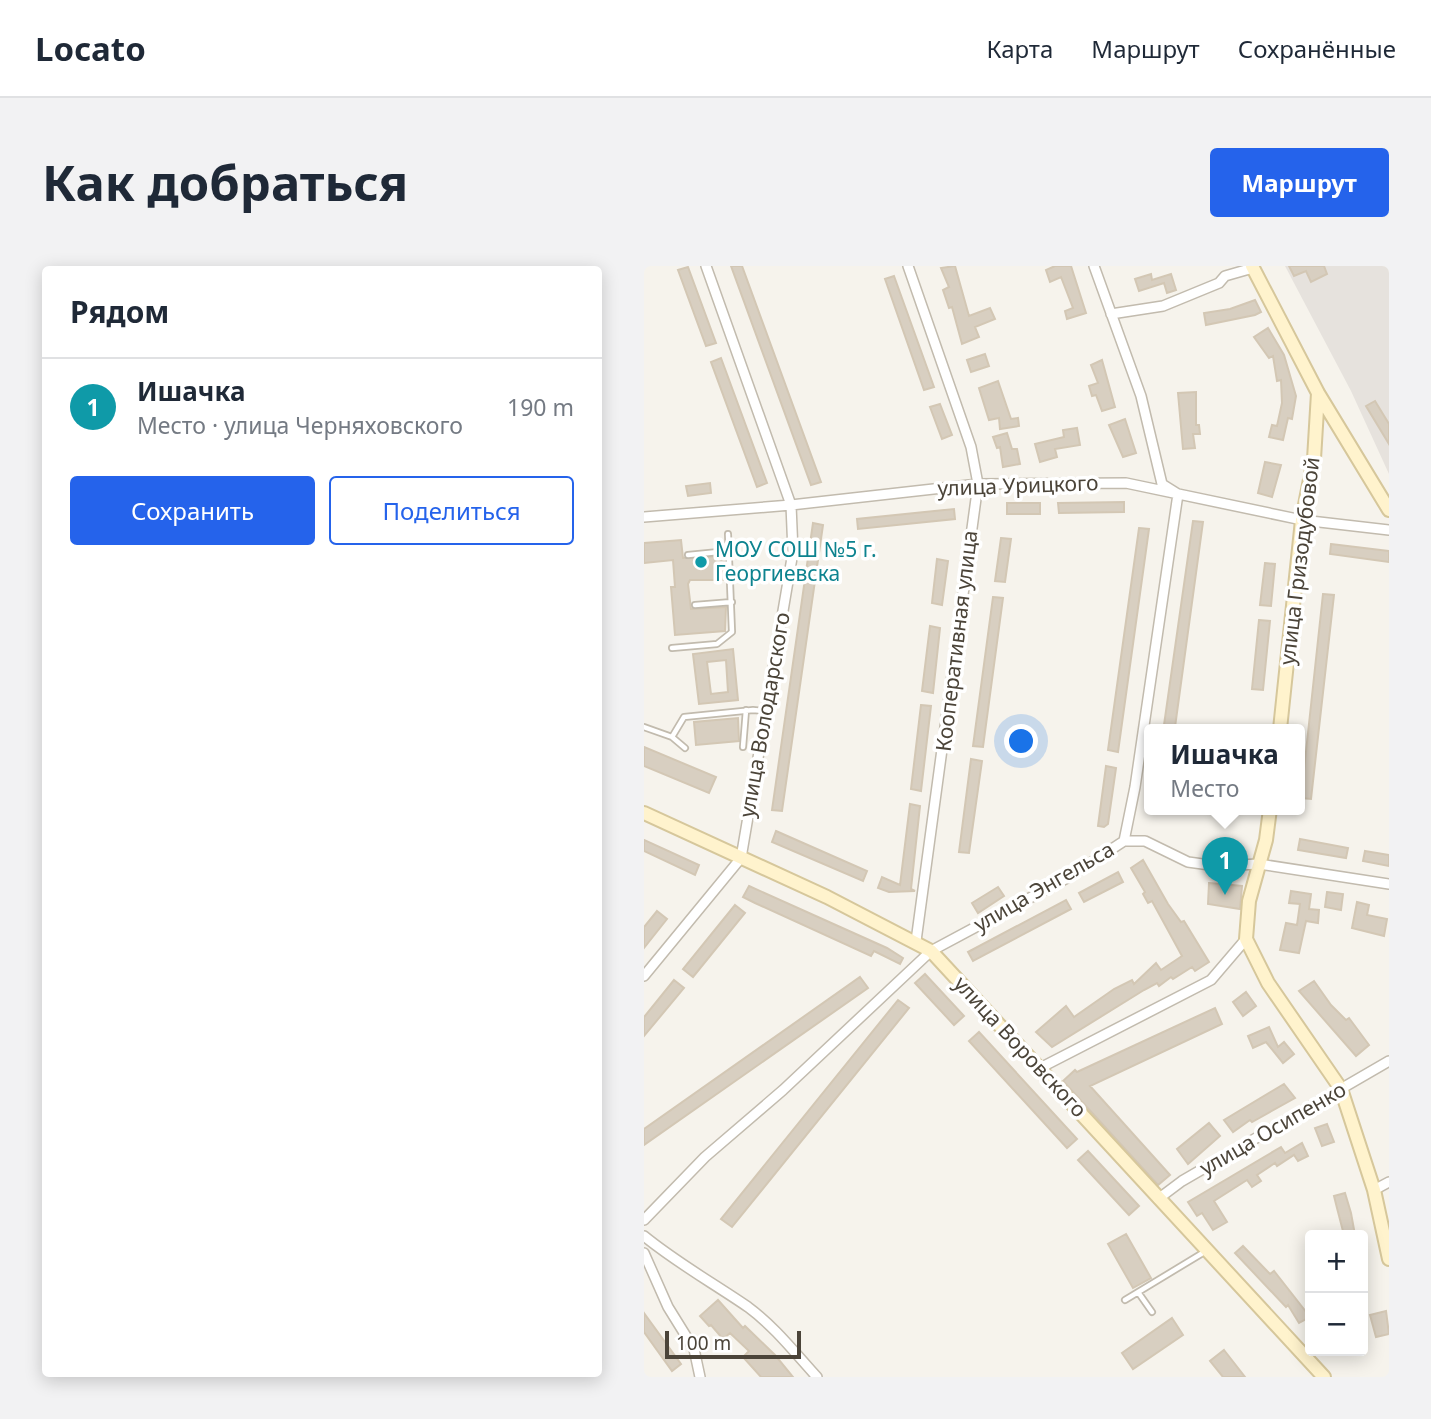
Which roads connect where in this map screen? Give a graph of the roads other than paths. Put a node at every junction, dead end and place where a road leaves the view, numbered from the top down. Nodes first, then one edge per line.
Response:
1 (706, 266) edge
2 (908, 266) edge
3 (1094, 266) edge
4 (1253, 267) edge
5 (1111, 314) junction
6 (1318, 393) junction
7 (978, 484) junction
8 (1178, 495) junction
9 (791, 506) junction
10 (1389, 510) edge
11 (644, 517) edge
12 (1303, 520) junction
13 (1389, 530) edge
14 (728, 534) dead end
15 (729, 551) junction
16 (688, 555) dead end
17 (732, 603) junction
18 (695, 605) dead end
19 (672, 648) dead end
20 (746, 710) junction
21 (766, 712) junction
22 (1144, 724) edge
23 (1281, 724) edge
24 (1144, 726) edge
25 (644, 727) edge
26 (672, 737) junction
27 (743, 747) dead end
28 (685, 748) dead end
29 (644, 813) edge
30 (1269, 815) edge
31 (1124, 841) junction
32 (741, 858) junction
33 (1259, 864) junction
34 (1389, 884) edge
35 (1246, 939) junction
36 (916, 941) junction
37 (931, 951) junction
38 (644, 976) edge
39 (1389, 1061) edge
40 (1040, 1068) junction
41 (1341, 1089) junction
42 (1389, 1182) edge
43 (1374, 1190) junction
44 (1158, 1199) junction
45 (644, 1220) edge
46 (644, 1236) edge
47 (1207, 1251) junction
48 (644, 1253) edge
49 (1389, 1259) edge
50 (1138, 1292) junction
51 (1125, 1300) dead end
52 (1152, 1312) dead end
53 (1321, 1376) edge
54 (700, 1377) edge
55 (817, 1377) edge

1 - 9 street, улица Володарского
2 - 7 street, Кооперативная улица
3 - 5 street
4 - 5 street
4 - 6 street
5 - 8 street
6 - 10 street
6 - 12 street, улица Гризодубовой
7 - 8 street, улица Урицкого
7 - 9 street, улица Урицкого
7 - 36 street, Кооперативная улица
8 - 12 street, улица Урицкого
8 - 22 street, улица Энгельса
9 - 11 street, улица Урицкого
9 - 21 street, улица Володарского
12 - 13 street, улица Урицкого
12 - 23 street, улица Гризодубовой
14 - 15 lane
15 - 16 lane
15 - 17 lane
17 - 18 lane
17 - 19 lane
20 - 21 lane
20 - 26 lane
20 - 27 lane
21 - 32 street, улица Володарского
24 - 31 street, улица Энгельса
25 - 26 lane
26 - 28 lane
29 - 32 street, улица Воровского
30 - 33 street
31 - 33 street
31 - 37 street, улица Энгельса
32 - 36 street, улица Воровского
32 - 38 street, улица Володарского
33 - 34 street
33 - 35 street
35 - 40 street
35 - 41 street
36 - 37 street, улица Воровского
37 - 40 street, улица Воровского
37 - 45 street, улица Энгельса
39 - 41 street, улица Осипенко
40 - 44 street, улица Воровского
41 - 43 street
41 - 44 street, улица Осипенко
42 - 43 street
43 - 49 street
44 - 47 street, улица Воровского
46 - 55 street
47 - 50 lane
47 - 53 street, улица Воровского
48 - 54 street
50 - 51 lane
50 - 52 lane

